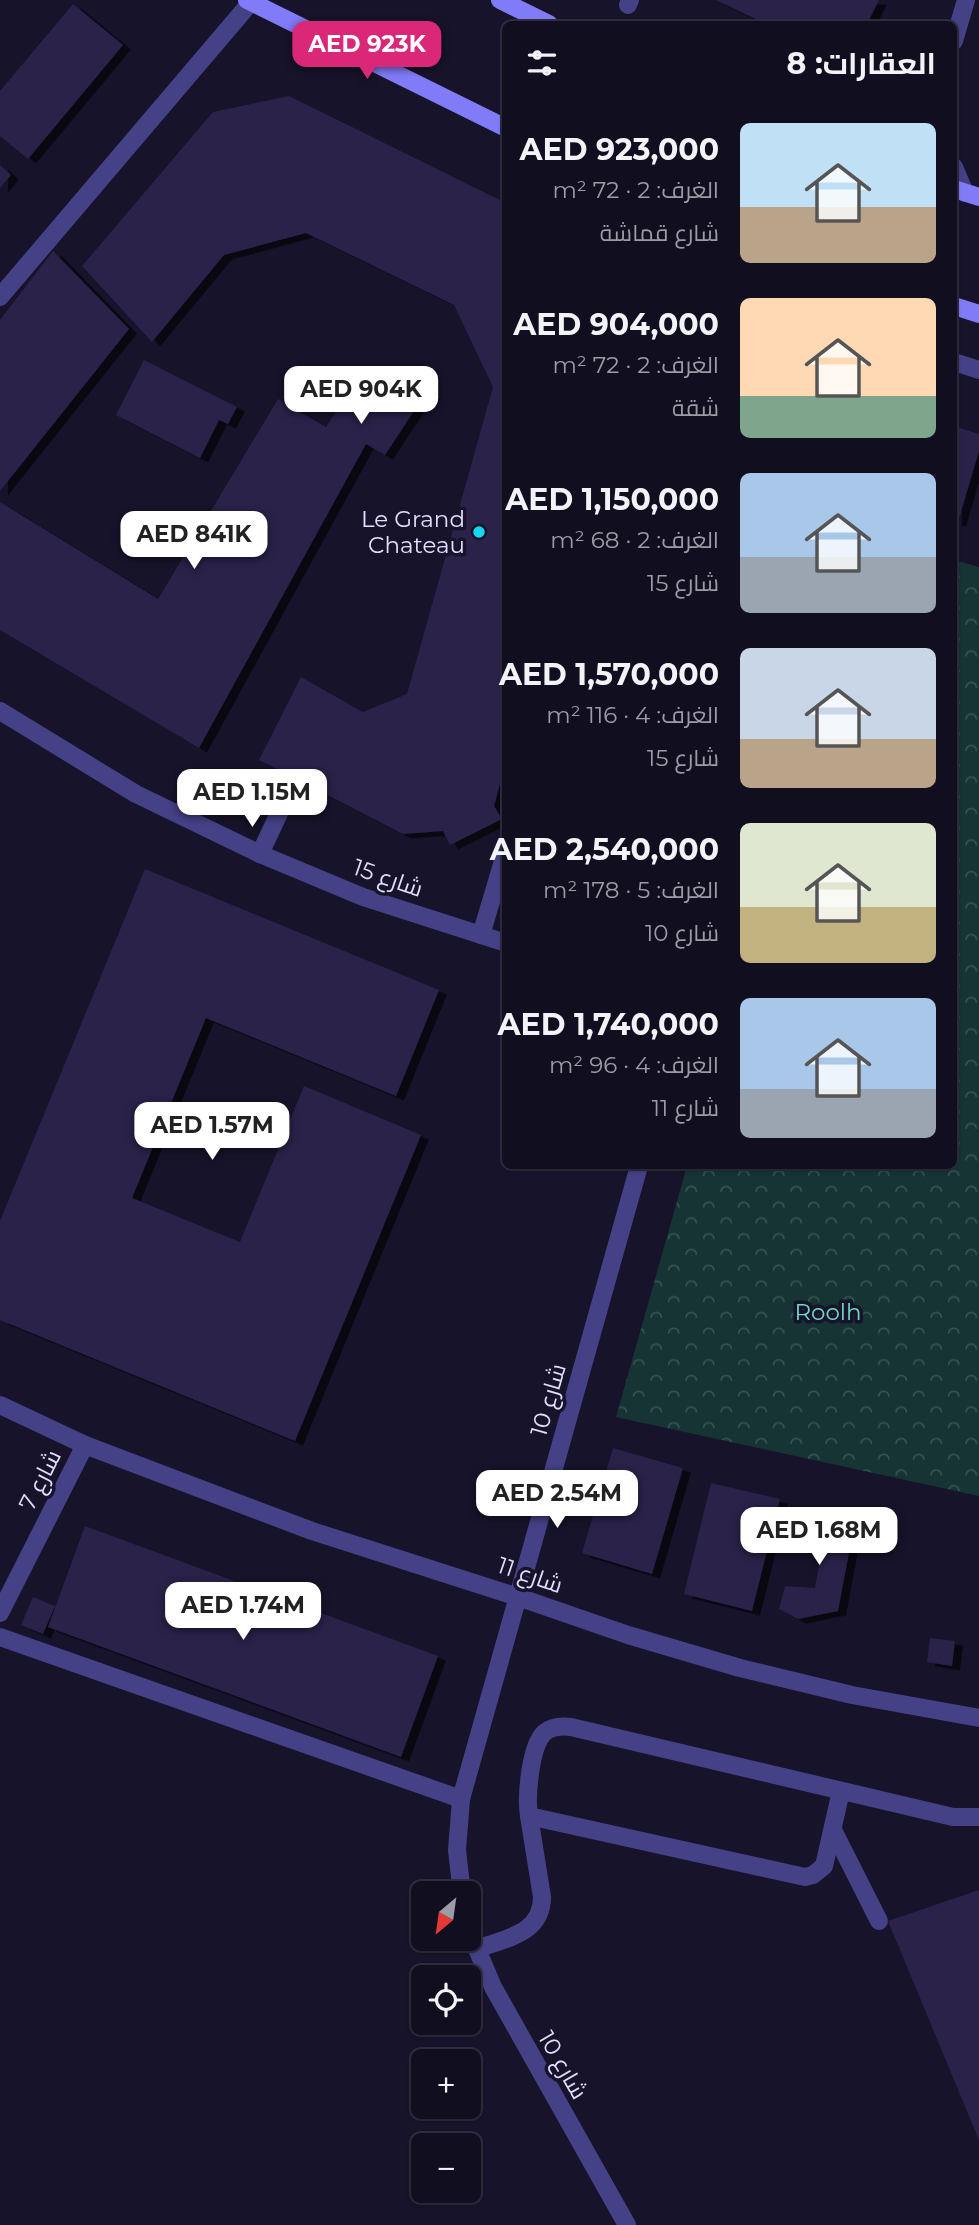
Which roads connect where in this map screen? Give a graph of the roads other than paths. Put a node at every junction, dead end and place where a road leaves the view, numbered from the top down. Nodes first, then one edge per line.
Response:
1 (500, 0) edge
2 (966, 0) edge
3 (249, 1) edge
4 (543, 21) edge
5 (957, 31) edge
6 (502, 126) edge
7 (957, 174) edge
8 (966, 193) edge
9 (0, 297) edge
10 (957, 307) edge
11 (979, 314) edge
12 (957, 363) edge
13 (979, 370) edge
14 (0, 711) edge
15 (295, 779) dead end
16 (260, 854) junction
17 (502, 864) edge
18 (481, 935) junction
19 (502, 942) edge
20 (638, 1169) edge
21 (0, 1405) edge
22 (85, 1445) junction
23 (518, 1597) junction
24 (0, 1613) edge
25 (0, 1637) edge
26 (979, 1718) edge
27 (841, 1791) junction
28 (461, 1799) junction
29 (529, 1816) junction
30 (979, 1817) edge
31 (833, 1830) junction
32 (460, 1881) edge
33 (879, 1922) dead end
34 (481, 1947) edge
35 (478, 1951) edge
36 (627, 2225) edge

1 - 4 street
2 - 5 street
3 - 6 street
3 - 9 street
7 - 8 street
10 - 11 street
12 - 13 street
14 - 16 street, شارع 15
15 - 16 street
16 - 18 street, شارع 15
17 - 18 street
18 - 19 street, شارع 15
20 - 23 street, شارع 10
21 - 22 street, شارع 11
22 - 23 street, شارع 11
22 - 24 street, شارع 7
23 - 26 street, شارع 11
23 - 28 street, شارع 10
25 - 28 street
27 - 29 street
27 - 30 street
27 - 31 street
28 - 32 street, شارع 10
29 - 31 street
29 - 34 street
31 - 33 street
35 - 36 street, شارع 10

